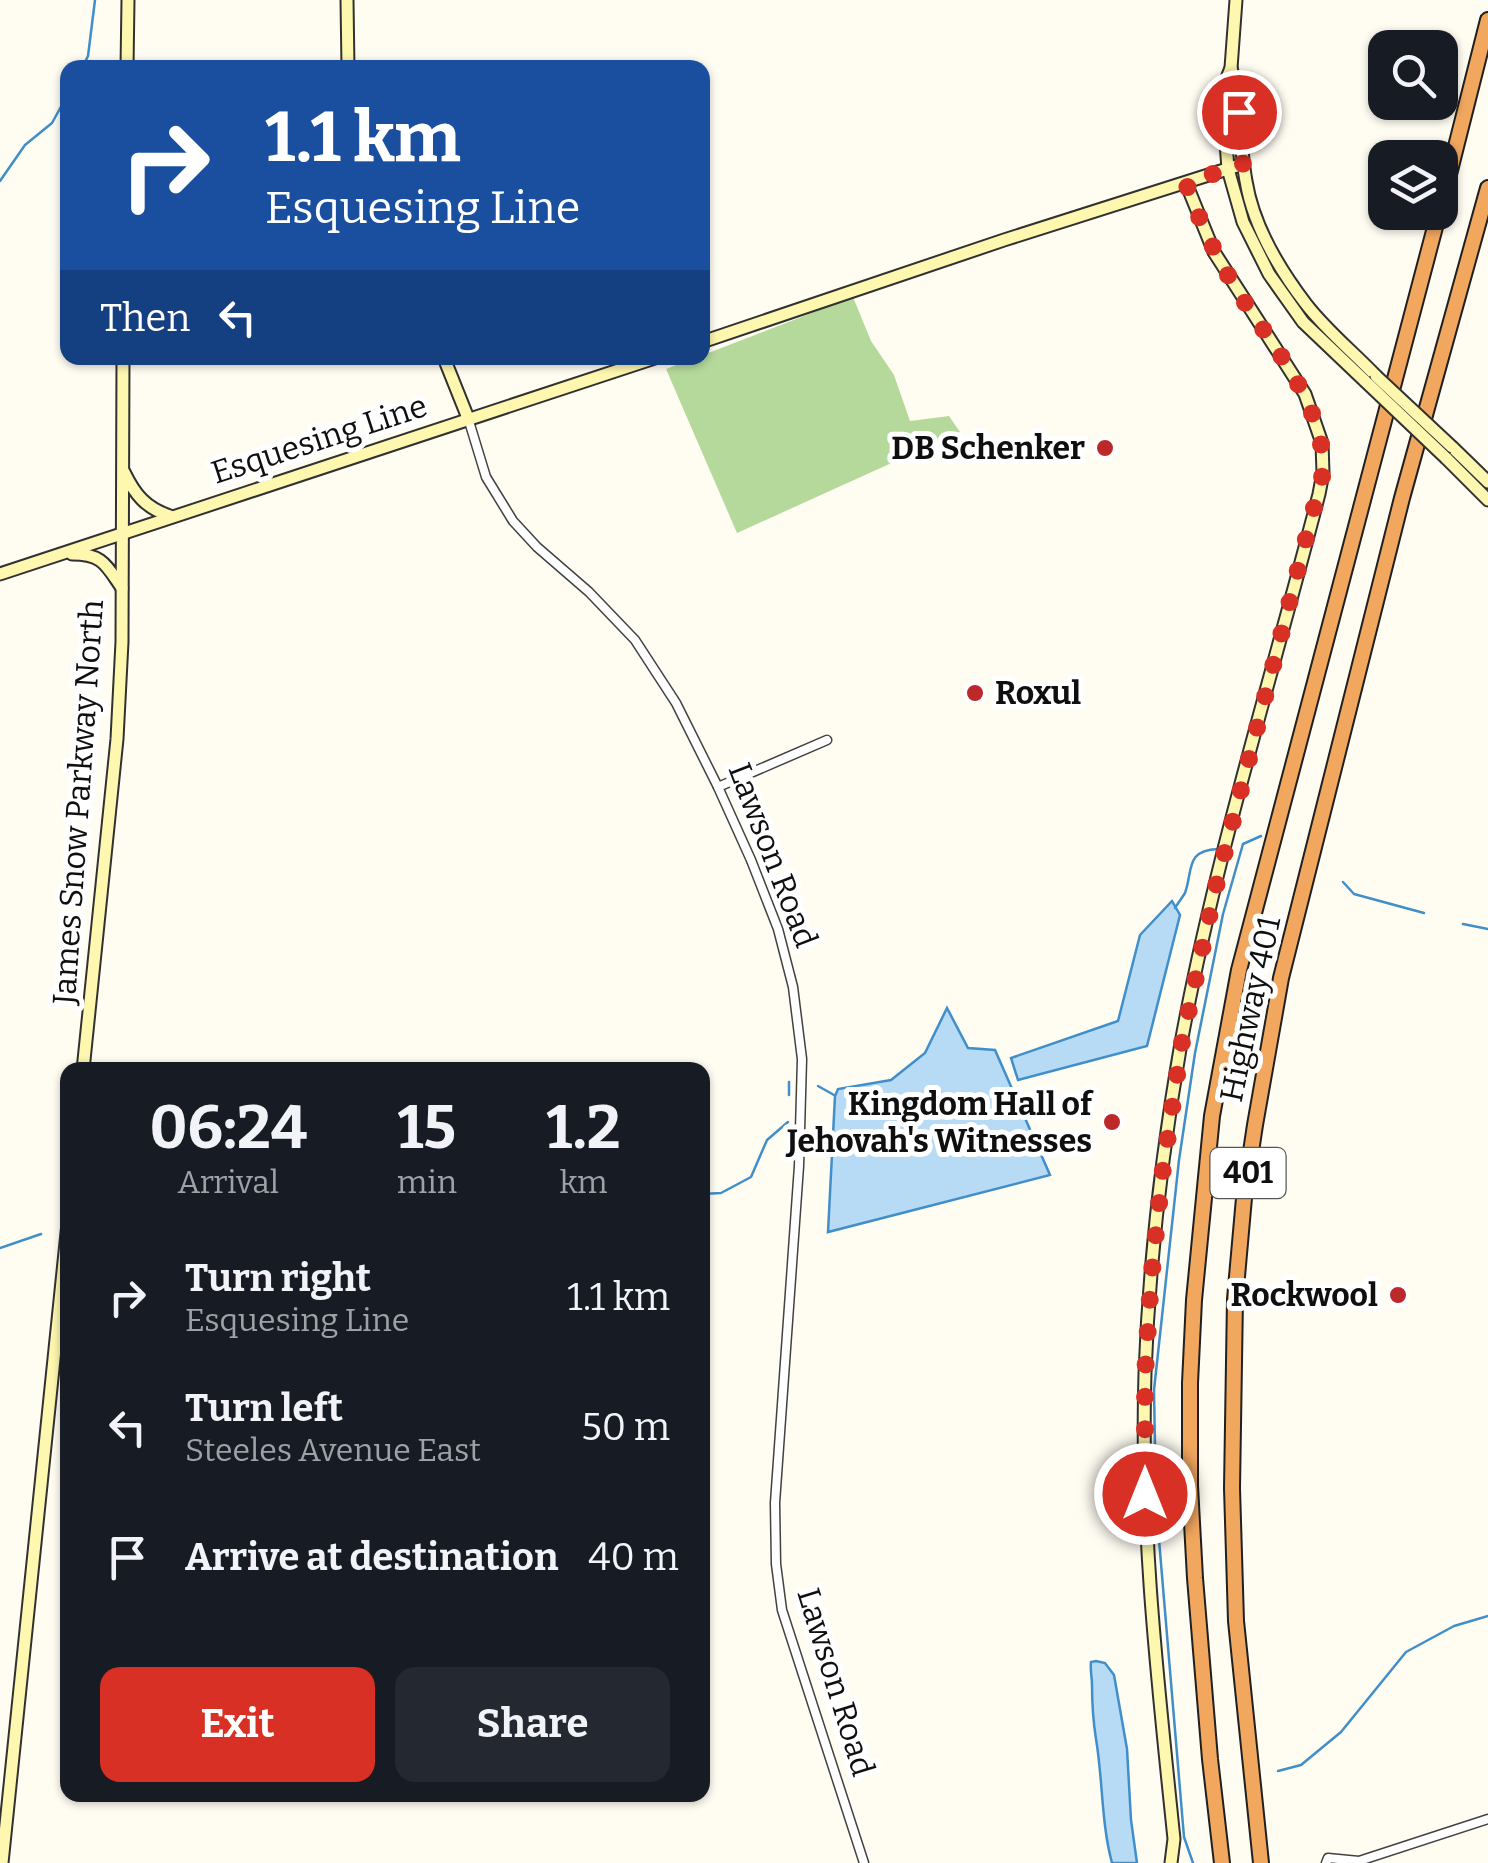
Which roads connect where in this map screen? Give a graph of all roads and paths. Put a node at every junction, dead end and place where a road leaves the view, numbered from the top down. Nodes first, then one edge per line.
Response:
1 (128, 0) edge
2 (348, 0) edge
3 (1236, 0) edge
4 (1488, 20) edge
5 (127, 60) edge
6 (348, 60) edge
7 (1232, 68) junction
8 (1458, 140) edge
9 (1243, 164) junction
10 (1228, 169) junction
11 (1186, 183) junction
12 (1488, 188) edge
13 (1435, 230) edge
14 (710, 339) edge
15 (124, 365) edge
16 (447, 365) edge
17 (633, 365) edge
18 (1370, 379) junction
19 (468, 418) junction
20 (1449, 453) junction
21 (122, 468) junction
22 (1488, 482) edge
23 (1488, 500) edge
24 (173, 516) junction
25 (122, 533) junction
26 (58, 555) junction
27 (0, 574) edge
28 (122, 588) junction
29 (828, 740) dead end
30 (718, 787) junction
31 (84, 1062) edge
32 (60, 1301) edge
33 (1488, 1820) edge
34 (2, 1863) edge
35 (864, 1863) edge
36 (1172, 1863) edge
37 (1222, 1863) edge
38 (1261, 1863) edge
39 (1326, 1863) edge

1 - 5 street
2 - 6 street
3 - 7 street
4 - 8 highway, Highway 401 / 401
7 - 9 street
7 - 10 street
9 - 10 street
9 - 18 street
10 - 11 street
10 - 18 street
11 - 14 street
11 - 36 street
12 - 38 highway, Highway 401 / 401
13 - 37 highway, Highway 401 / 401
15 - 21 street, James Snow Parkway North
16 - 19 street, Lawson Road
17 - 19 street, Esquesing Line
18 - 20 street, bridge
19 - 24 street, Esquesing Line
19 - 30 street, Lawson Road
20 - 22 street
20 - 23 street
21 - 24 street
21 - 25 street, James Snow Parkway North
24 - 25 street, Esquesing Line
25 - 26 street, Esquesing Line
25 - 28 street, James Snow Parkway North
26 - 27 street, Esquesing Line
26 - 28 street
28 - 31 street, James Snow Parkway North
29 - 30 street
30 - 35 street, Lawson Road
32 - 34 street
33 - 39 street

